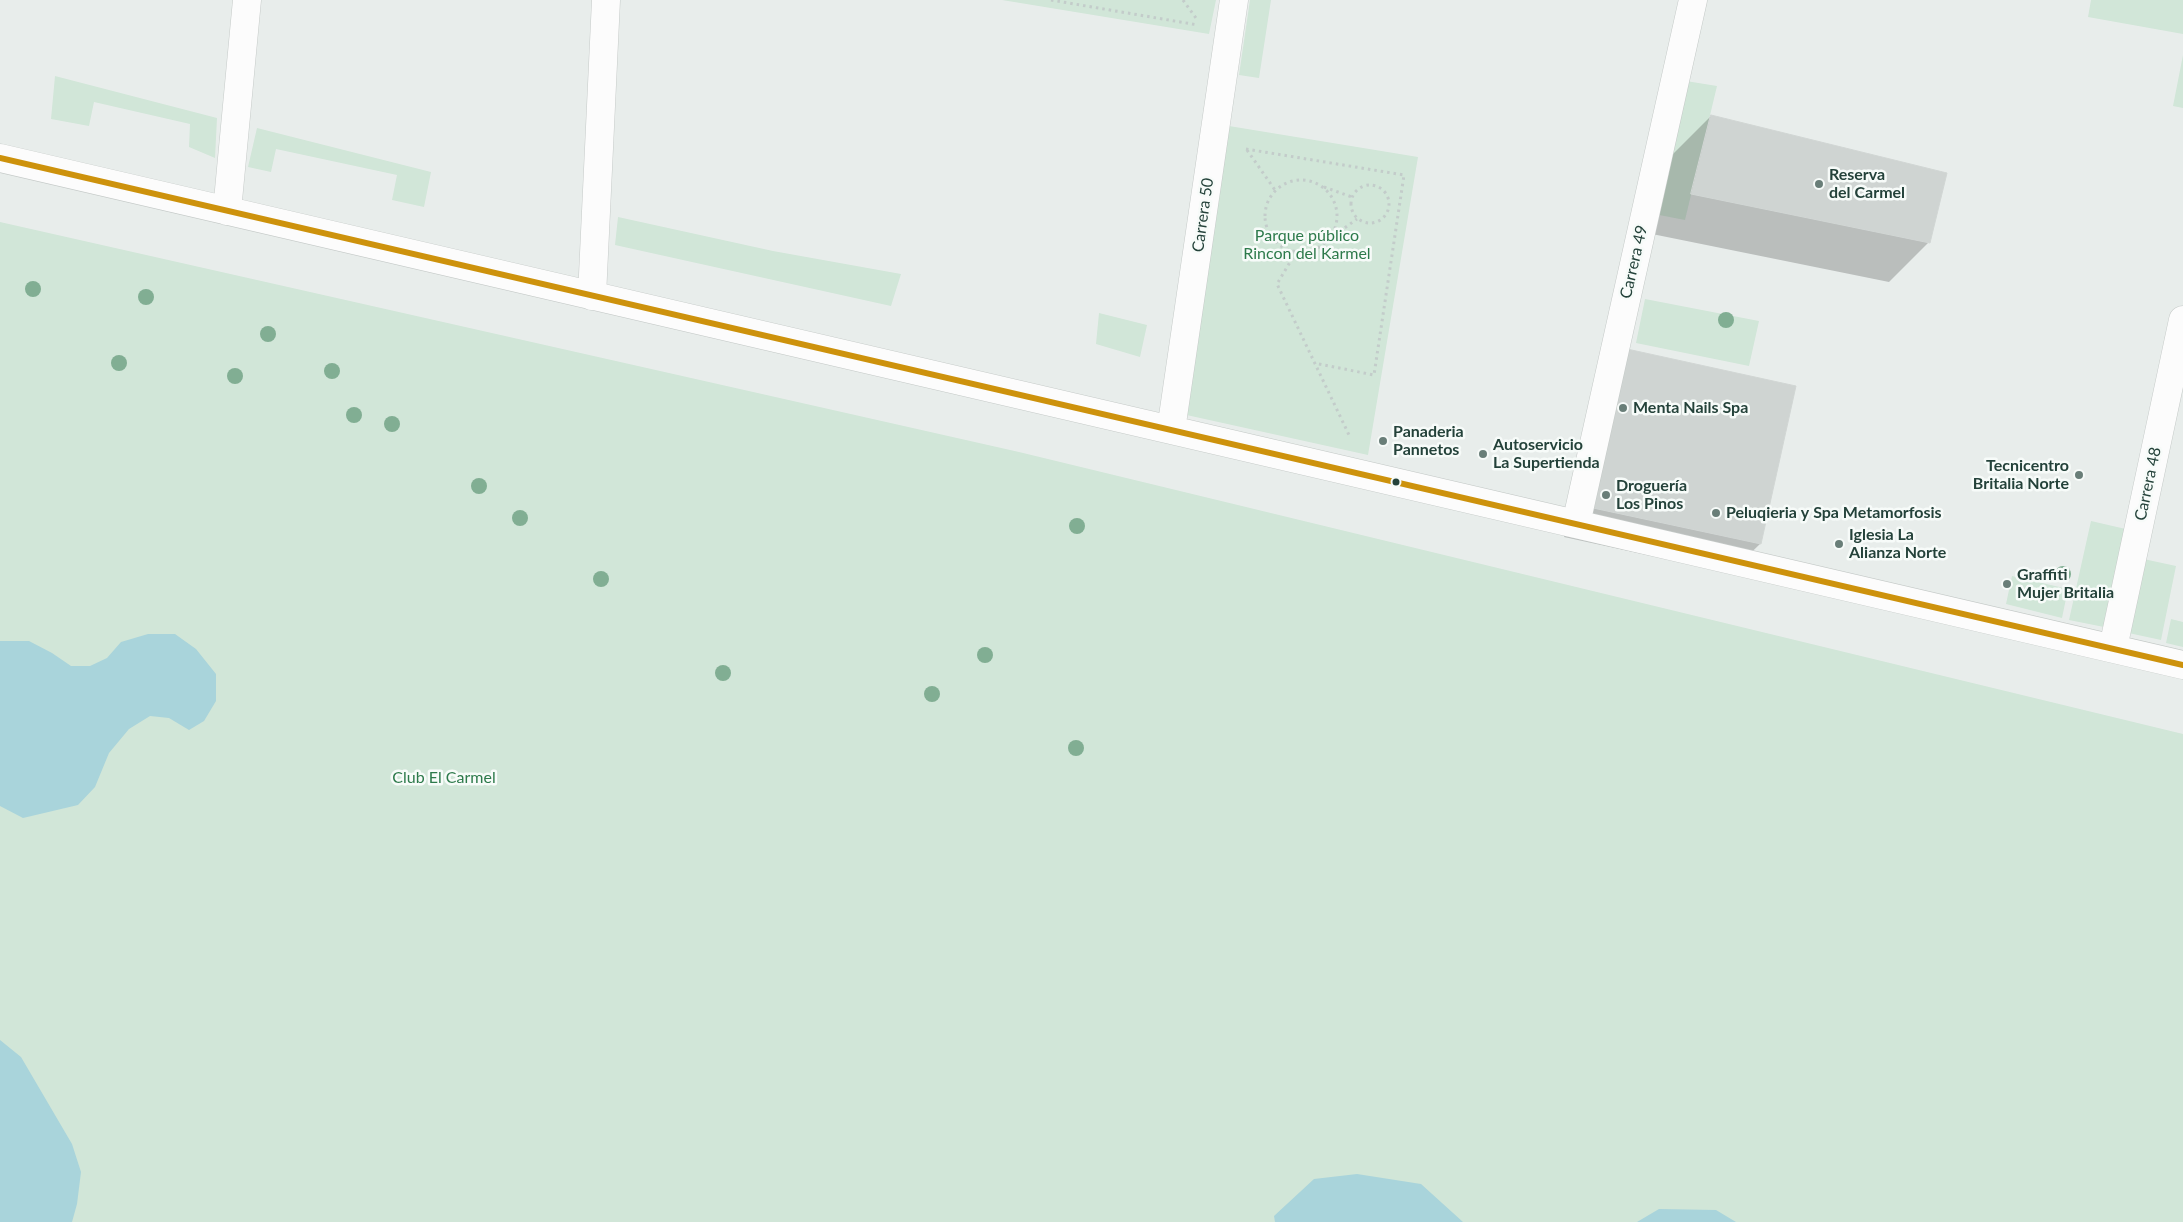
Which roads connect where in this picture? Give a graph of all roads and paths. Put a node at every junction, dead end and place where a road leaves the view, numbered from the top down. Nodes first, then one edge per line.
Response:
1 (247, 0) edge
2 (606, 0) edge
3 (1051, 0) edge
4 (1234, 0) edge
5 (1693, 0) edge
6 (1202, 26) dead end
7 (1217, 123) junction
8 (1246, 149) junction
9 (0, 158) edge
10 (1321, 186) junction
11 (1276, 190) junction
12 (1352, 197) junction
13 (227, 211) junction
14 (1357, 219) junction
15 (1328, 240) junction
16 (1296, 252) junction
17 (592, 296) junction
18 (2183, 320) edge
19 (1314, 363) junction
20 (1171, 430) junction
21 (1343, 441) dead end
22 (1576, 524) junction
23 (2113, 648) junction
24 (2183, 665) edge

1 - 13 street
2 - 17 street
3 - 6 path
4 - 7 street, Carrera 50
5 - 22 street, Carrera 49
7 - 8 path
7 - 20 street, Carrera 50
8 - 11 path
8 - 19 path
9 - 13 street
10 - 11 path
10 - 12 path
10 - 15 path
11 - 16 path
12 - 14 path
12 - 14 path
13 - 17 street
14 - 15 path
15 - 16 path
16 - 19 path
17 - 20 street
18 - 23 street, Carrera 48
19 - 21 path
20 - 22 street
22 - 23 street
23 - 24 street

